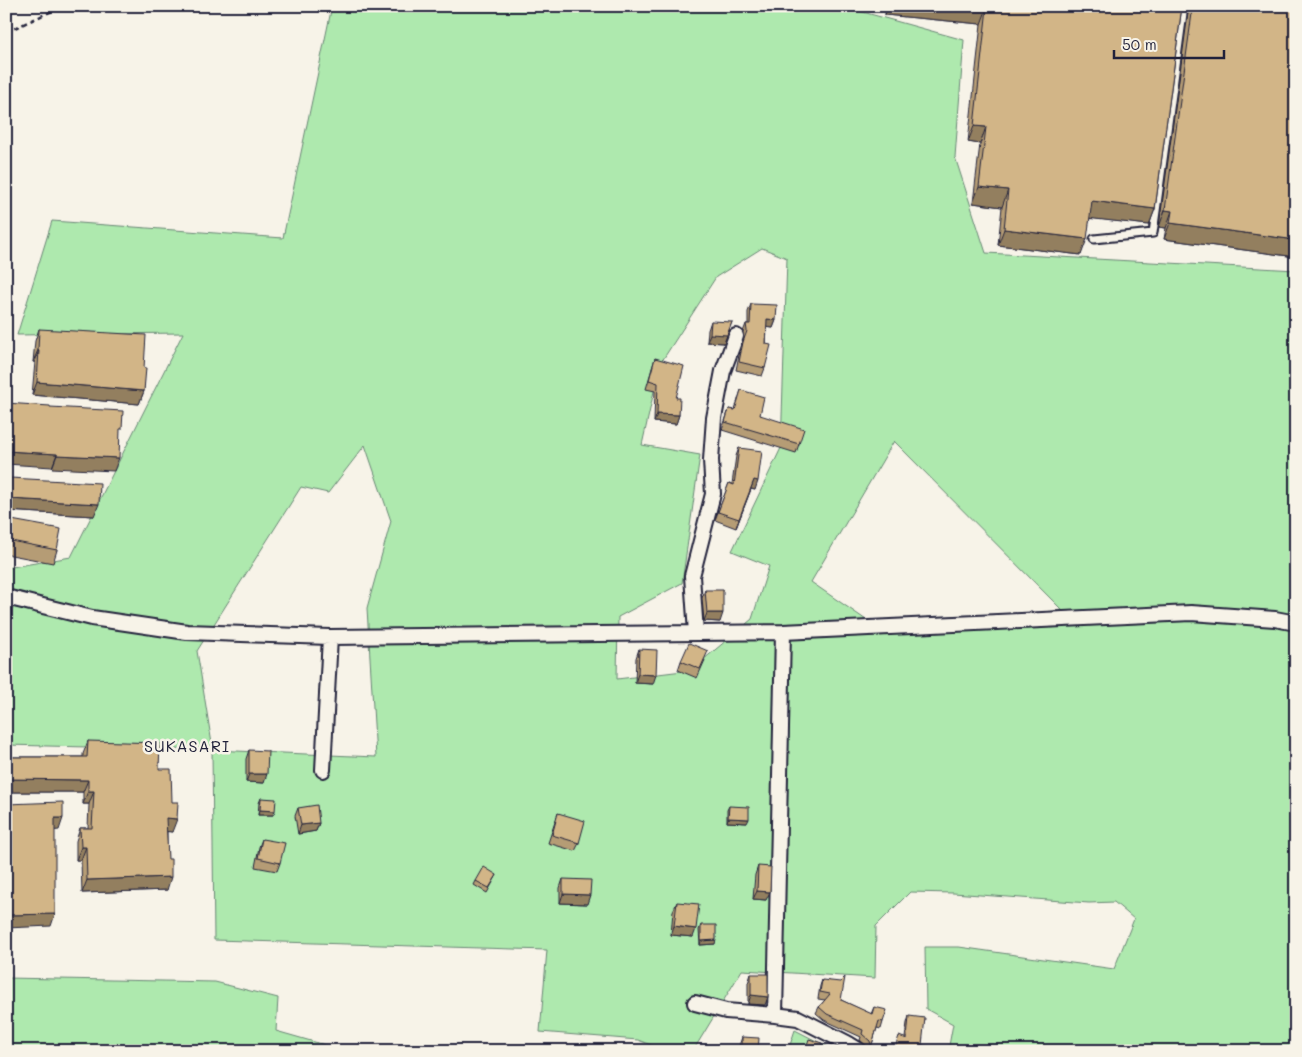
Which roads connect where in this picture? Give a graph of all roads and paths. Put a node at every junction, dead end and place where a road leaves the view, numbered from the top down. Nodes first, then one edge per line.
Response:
1 (63, 6) edge
2 (1184, 6) edge
3 (6, 32) edge
4 (1094, 239) dead end
5 (736, 336) dead end
6 (6, 597) edge
7 (1296, 623) edge
8 (783, 632) junction
9 (696, 633) junction
10 (330, 637) junction
11 (323, 770) dead end
12 (695, 1004) dead end
13 (775, 1015) junction
14 (860, 1051) edge

1 - 3 path
2 - 4 lane
5 - 9 street
6 - 10 street
7 - 8 street
8 - 9 street
8 - 13 street
9 - 10 street
10 - 11 street
12 - 13 street
13 - 14 street

